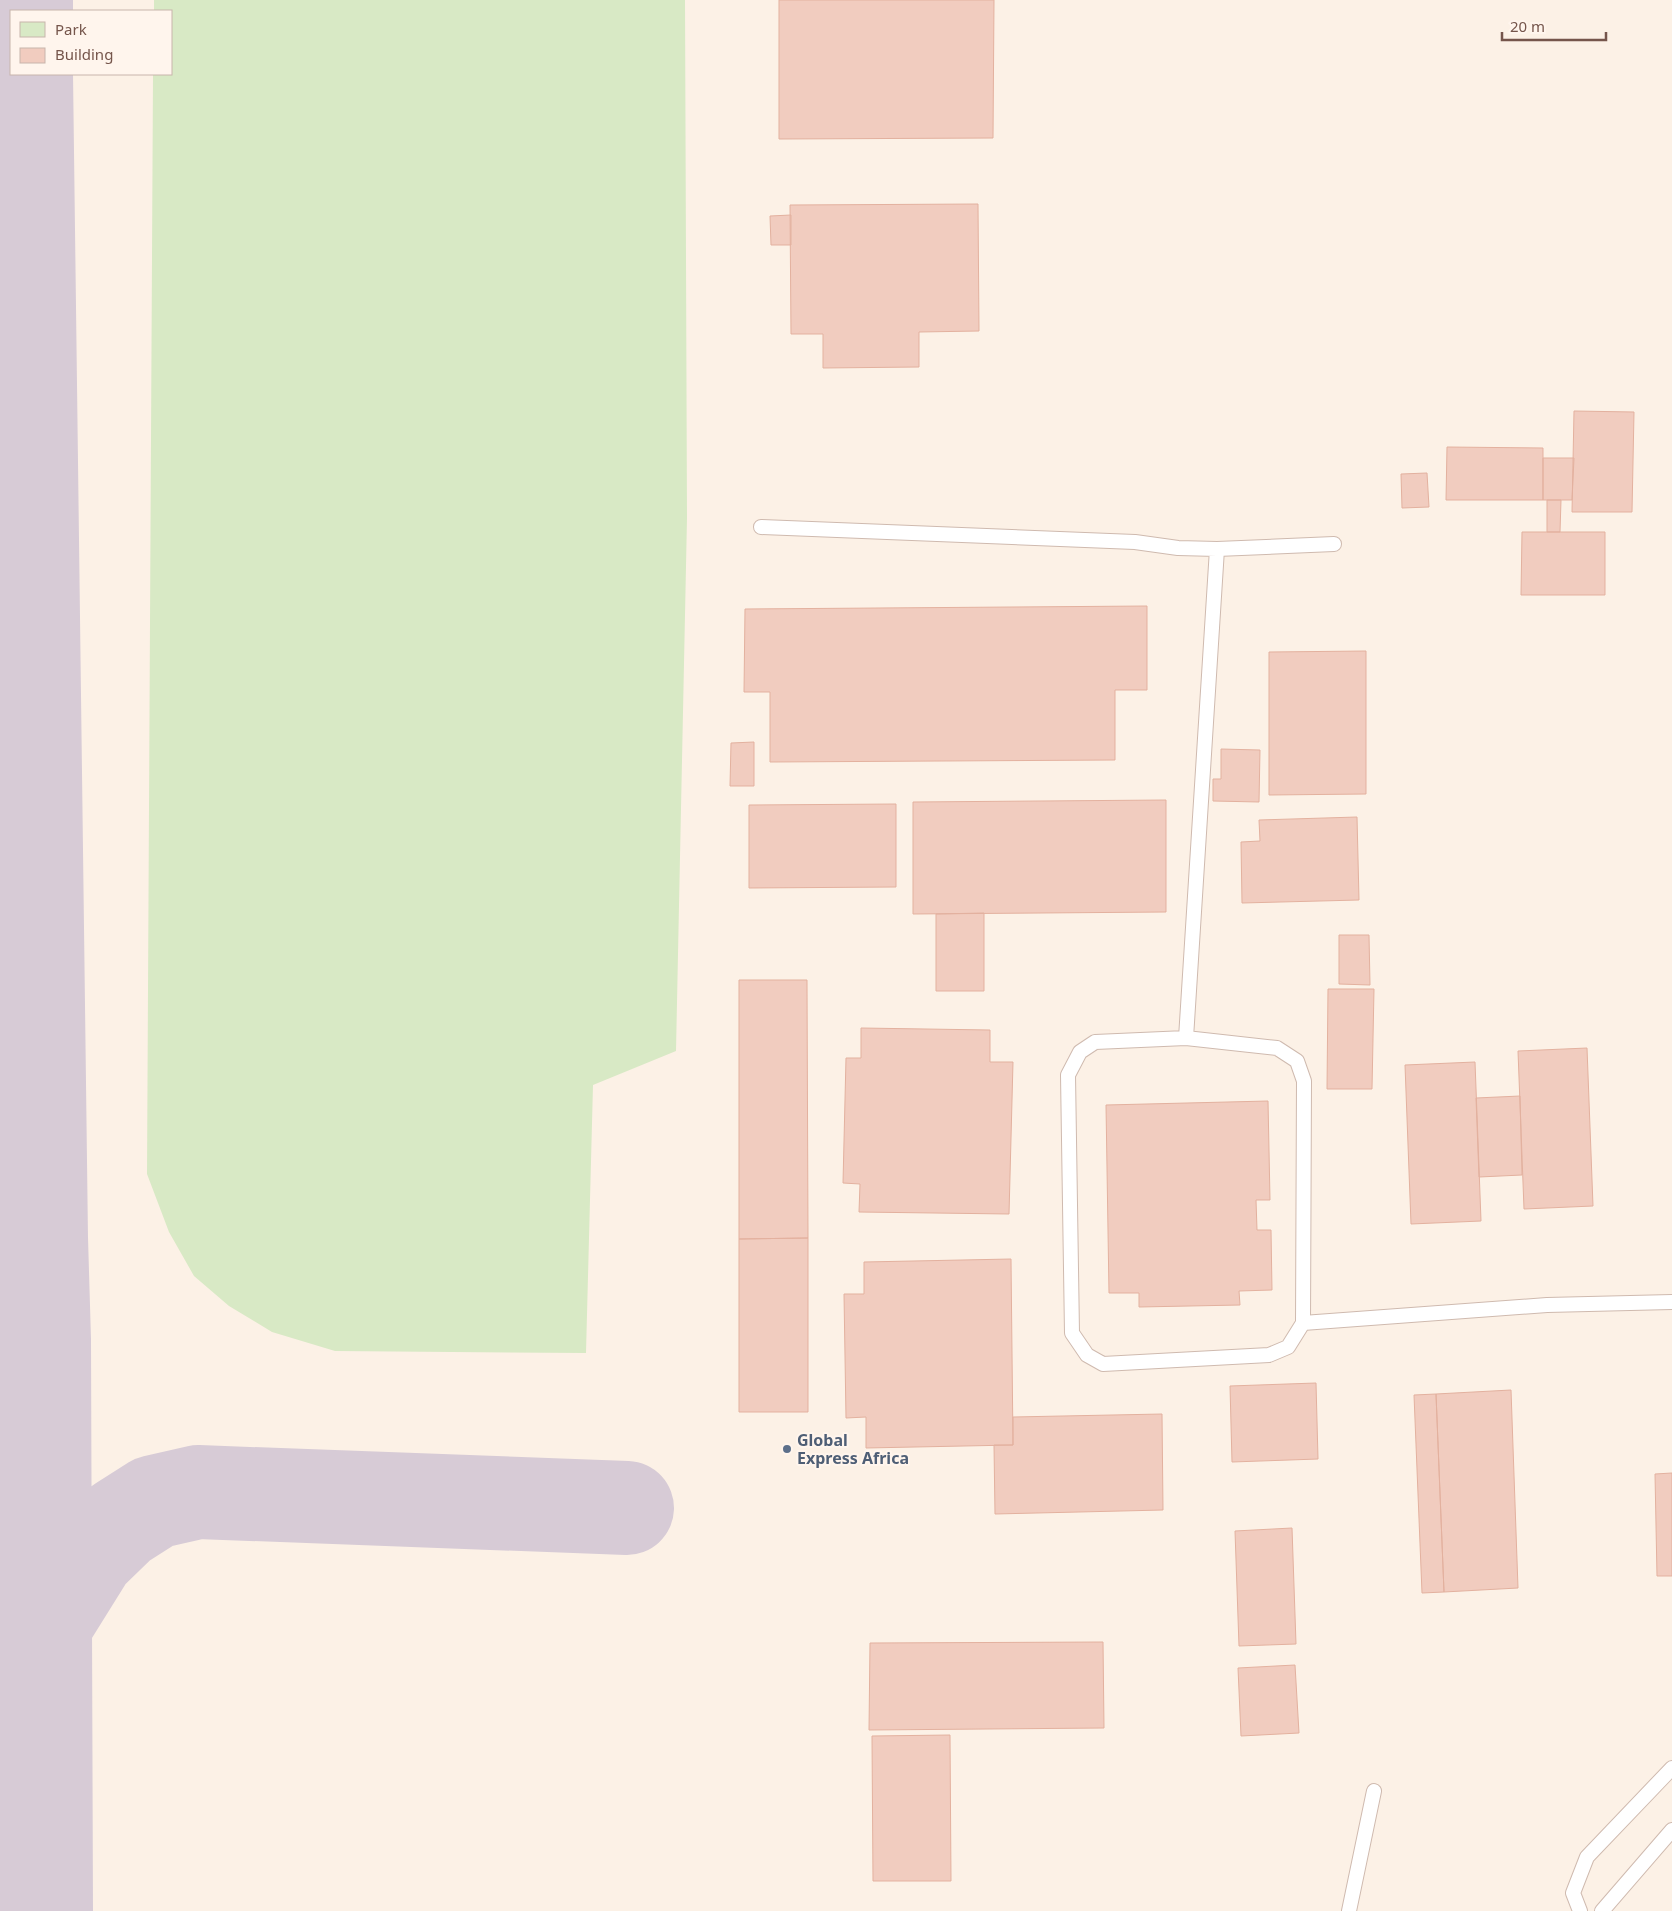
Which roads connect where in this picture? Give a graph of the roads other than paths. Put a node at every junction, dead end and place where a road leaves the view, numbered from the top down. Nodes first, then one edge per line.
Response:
1 (761, 527) dead end
2 (1334, 544) dead end
3 (1218, 549) junction
4 (1186, 1038) junction
5 (1672, 1302) edge
6 (1303, 1323) junction
7 (1672, 1768) edge
8 (1374, 1791) dead end
9 (1672, 1830) edge
10 (1349, 1911) edge
11 (1580, 1911) edge
12 (1602, 1911) edge

1 - 3 lane
2 - 3 lane
3 - 4 lane
4 - 6 lane
4 - 6 lane
5 - 6 lane
7 - 11 lane
8 - 10 lane
9 - 12 lane

